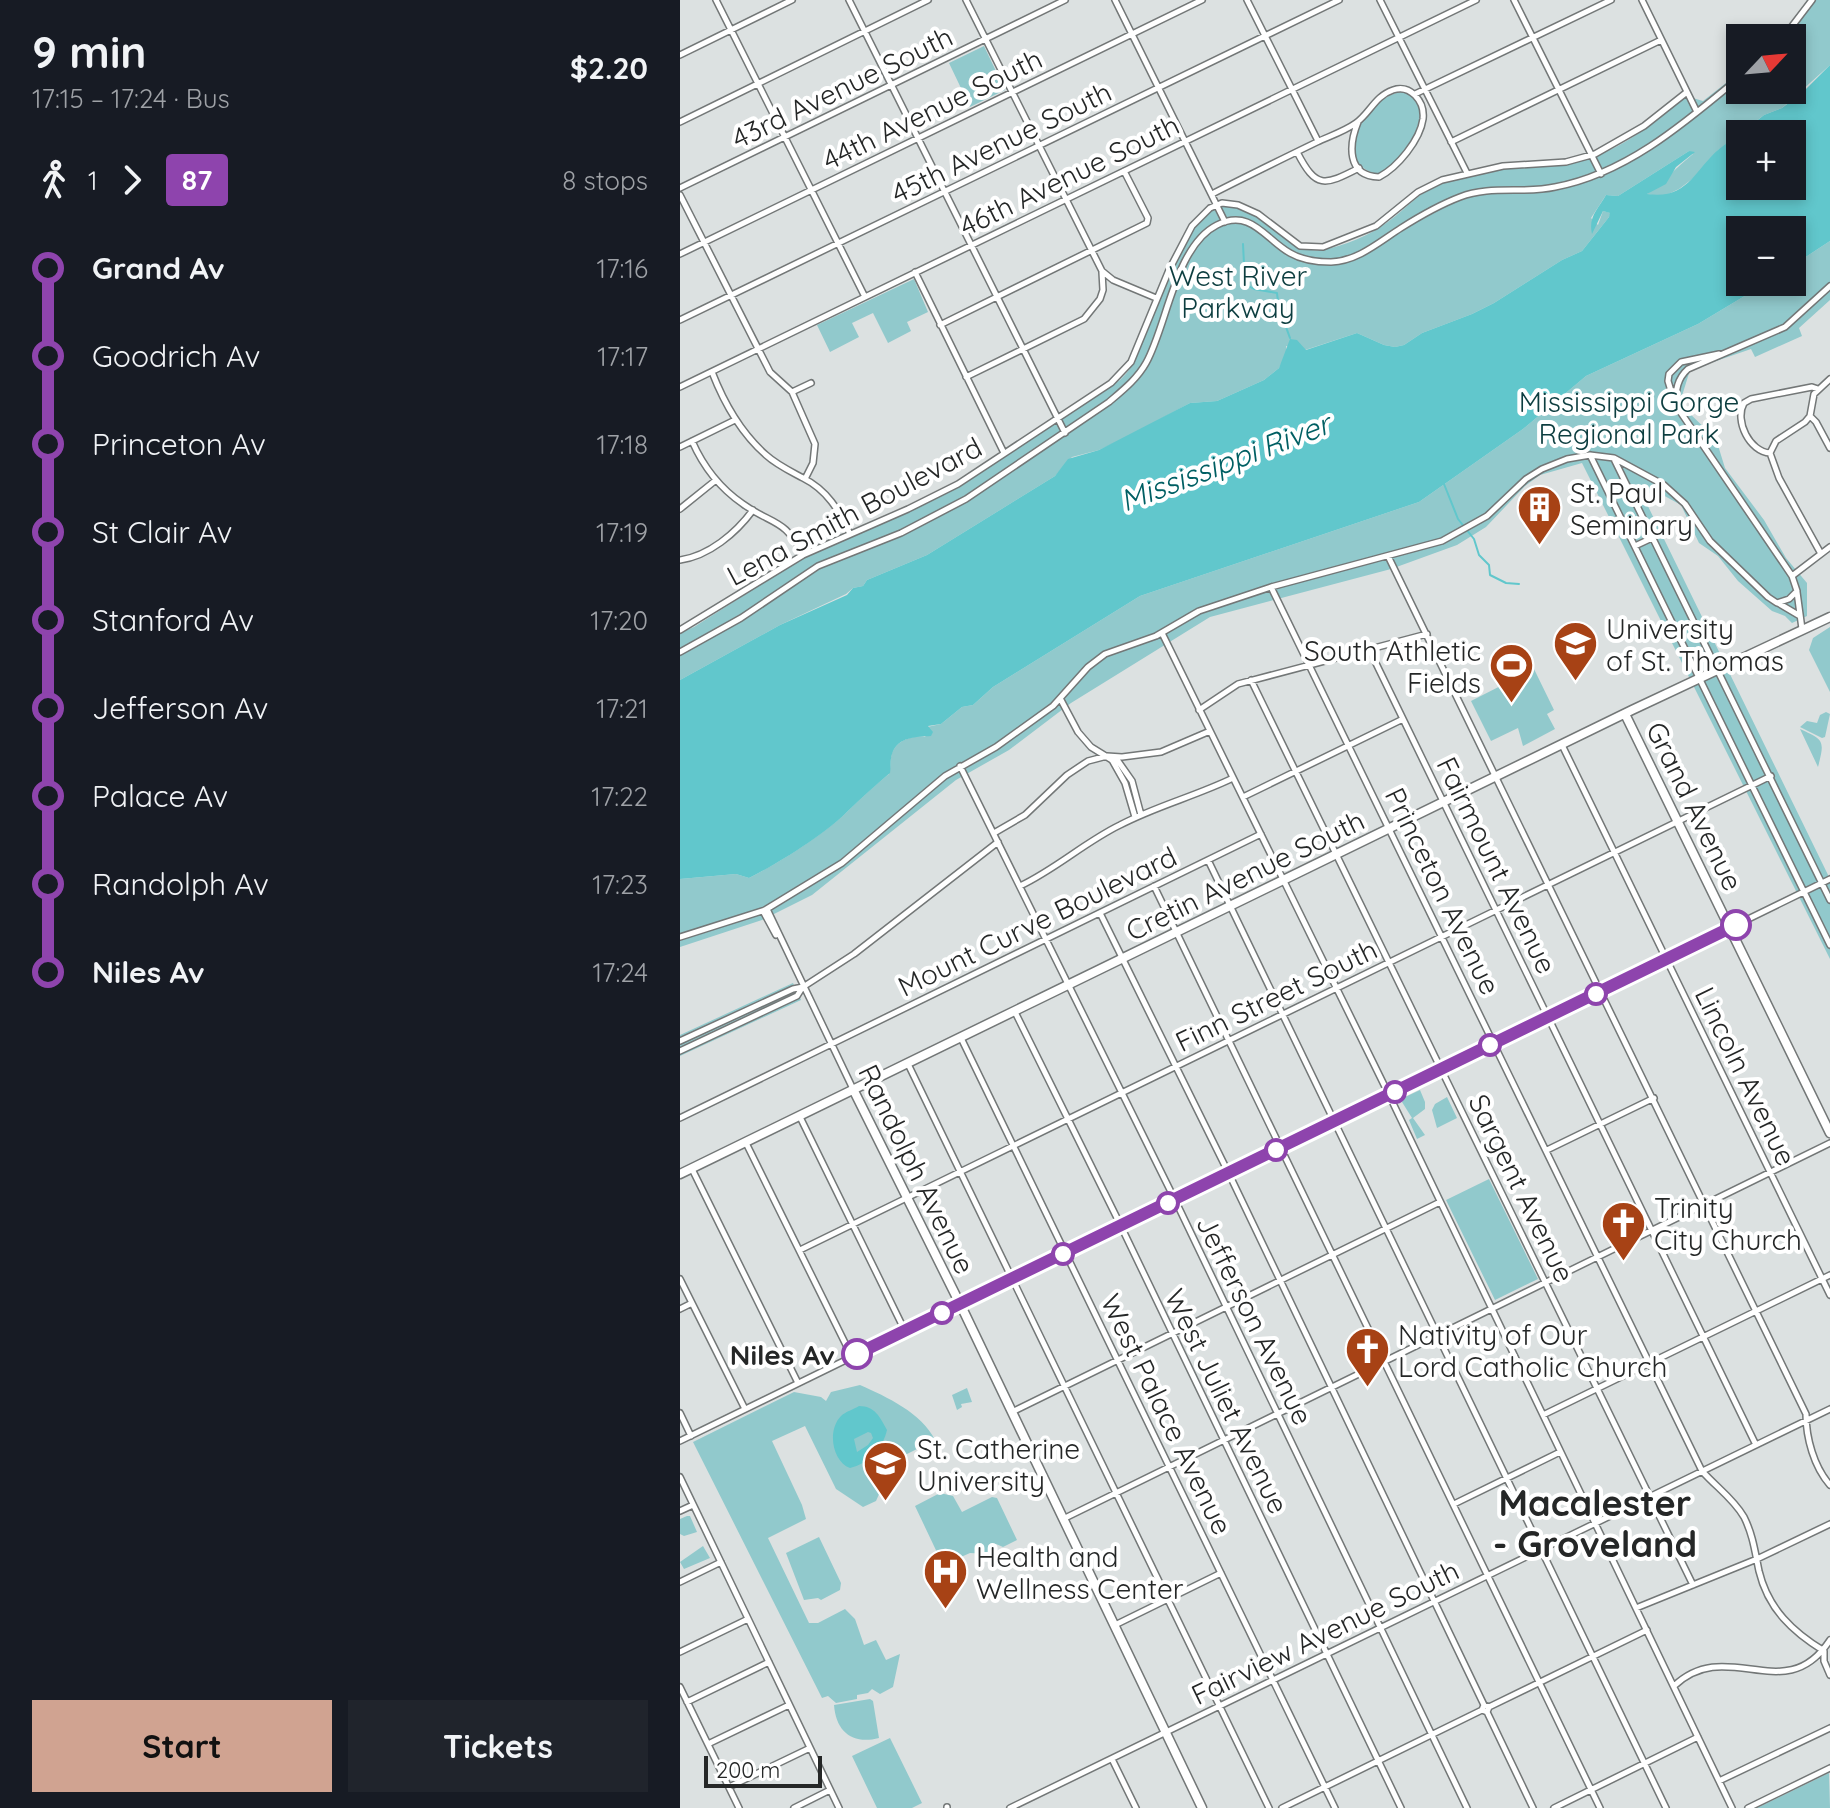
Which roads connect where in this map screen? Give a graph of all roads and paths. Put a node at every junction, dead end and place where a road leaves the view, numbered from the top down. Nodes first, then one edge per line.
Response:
1 (716, 0) edge
2 (792, 0) edge
3 (849, 0) edge
4 (928, 0) edge
5 (966, 0) edge
6 (1065, 0) edge
7 (1115, 0) edge
8 (1202, 0) edge
9 (1247, 0) edge
10 (1339, 0) edge
11 (1380, 0) edge
12 (1476, 0) edge
13 (1514, 0) edge
14 (1611, 0) edge
15 (1642, 0) edge
16 (1812, 0) edge
17 (1794, 24) edge
18 (731, 30) junction
19 (864, 31) junction
20 (1132, 34) junction
21 (1265, 36) junction
22 (1533, 37) junction
23 (1399, 38) junction
24 (986, 39) junction
25 (1661, 40) junction
26 (680, 55) edge
27 (758, 83) junction
28 (892, 84) junction
29 (1159, 88) junction
30 (1726, 88) edge
31 (1292, 89) junction
32 (1425, 89) junction
33 (1559, 90) junction
34 (1012, 92) junction
35 (1687, 92) junction
36 (1415, 94) junction
37 (1696, 110) junction
38 (680, 122) edge
39 (1358, 122) junction
40 (784, 137) junction
41 (919, 138) junction
42 (1185, 140) junction
43 (1318, 141) junction
44 (1451, 142) junction
45 (1040, 145) junction
46 (1297, 152) junction
47 (1592, 156) junction
48 (1359, 168) junction
49 (1124, 171) junction
50 (1467, 173) junction
51 (1601, 174) junction
52 (680, 188) edge
53 (811, 190) junction
54 (946, 191) junction
55 (1212, 194) junction
56 (680, 195) edge
57 (1066, 199) junction
58 (1217, 204) junction
59 (1225, 222) junction
60 (704, 243) junction
61 (838, 244) junction
62 (972, 244) junction
63 (1092, 251) junction
64 (680, 254) edge
65 (1102, 271) junction
66 (915, 272) junction
67 (1830, 286) edge
68 (731, 295) junction
69 (998, 296) junction
70 (865, 297) junction
71 (1156, 298) junction
72 (680, 320) edge
73 (940, 325) junction
74 (1023, 348) junction
75 (758, 349) junction
76 (1719, 354) junction
77 (712, 372) junction
78 (966, 377) junction
79 (1830, 379) edge
80 (811, 383) dead end
81 (680, 387) edge
82 (1818, 389) junction
83 (792, 392) junction
84 (1681, 413) junction
85 (1810, 416) junction
86 (1057, 418) junction
87 (735, 420) junction
88 (1065, 433) junction
89 (692, 441) junction
90 (680, 447) edge
91 (1830, 448) edge
92 (1004, 453) junction
93 (1770, 453) junction
94 (1590, 455) junction
95 (1614, 458) junction
96 (805, 479) junction
97 (716, 480) junction
98 (680, 509) edge
99 (753, 510) junction
100 (850, 534) junction
101 (1652, 538) junction
102 (1635, 546) junction
103 (1830, 547) edge
104 (1820, 552) junction
105 (803, 555) junction
106 (1388, 556) junction
107 (680, 560) edge
108 (1792, 576) junction
109 (1271, 587) junction
110 (1797, 591) junction
111 (1777, 603) junction
112 (1800, 616) junction
113 (1830, 617) edge
114 (680, 630) edge
115 (1803, 630) junction
116 (1162, 633) junction
117 (1427, 634) junction
118 (1369, 649) junction
119 (680, 652) edge
120 (1309, 664) junction
121 (1718, 671) junction
122 (1699, 679) junction
123 (1251, 680) junction
124 (1061, 700) junction
125 (1199, 710) junction
126 (1625, 714) junction
127 (1403, 719) junction
128 (1210, 731) junction
129 (1562, 745) junction
130 (1349, 746) junction
131 (1091, 747) junction
132 (1109, 758) junction
133 (1088, 761) junction
134 (960, 766) junction
135 (1296, 772) junction
136 (1771, 776) junction
137 (1497, 777) junction
138 (1233, 778) junction
139 (1750, 786) junction
140 (1243, 797) junction
141 (1444, 803) junction
142 (1138, 816) junction
143 (1678, 821) junction
144 (1390, 829) junction
145 (994, 833) junction
146 (1261, 834) junction
147 (998, 842) junction
148 (1614, 852) junction
149 (1337, 855) junction
150 (1208, 860) junction
151 (1830, 879) edge
152 (1284, 880) junction
153 (1822, 883) junction
154 (1549, 884) junction
155 (1020, 886) junction
156 (1154, 886) junction
157 (1804, 892) junction
158 (1830, 900) edge
159 (1230, 907) junction
160 (765, 910) junction
161 (1496, 910) junction
162 (1100, 913) junction
163 (1731, 928) junction
164 (1176, 933) junction
165 (680, 937) edge
166 (1442, 937) junction
167 (1046, 940) junction
168 (1830, 945) edge
169 (1123, 959) junction
170 (1666, 959) junction
171 (1390, 962) junction
172 (1069, 985) junction
173 (803, 987) junction
174 (1336, 987) junction
175 (1601, 991) junction
176 (1015, 1012) junction
177 (1283, 1014) junction
178 (1549, 1017) junction
179 (724, 1022) junction
180 (727, 1029) junction
181 (961, 1038) junction
182 (1229, 1040) junction
183 (680, 1041) edge
184 (1495, 1043) junction
185 (831, 1044) junction
186 (680, 1051) edge
187 (908, 1064) junction
188 (1175, 1066) junction
189 (1442, 1069) junction
190 (854, 1091) junction
191 (1122, 1093) junction
192 (1389, 1094) junction
193 (1654, 1098) junction
194 (800, 1117) junction
195 (680, 1118) edge
196 (1068, 1119) junction
197 (1335, 1121) junction
198 (1600, 1123) junction
199 (1830, 1133) edge
200 (746, 1143) junction
201 (1830, 1143) edge
202 (1014, 1145) junction
203 (1281, 1147) junction
204 (1547, 1150) junction
205 (692, 1168) junction
206 (961, 1171) junction
207 (1770, 1172) junction
208 (1228, 1173) junction
209 (680, 1174) edge
210 (907, 1198) junction
211 (1174, 1200) junction
212 (1440, 1202) junction
213 (1705, 1205) junction
214 (853, 1224) junction
215 (1121, 1225) junction
216 (1387, 1228) junction
217 (1652, 1231) junction
218 (800, 1250) junction
219 (1067, 1252) junction
220 (1333, 1254) junction
221 (1598, 1257) junction
222 (1830, 1275) edge
223 (1014, 1278) junction
224 (1822, 1278) junction
225 (680, 1279) edge
226 (1279, 1280) junction
227 (1546, 1283) junction
228 (1830, 1295) edge
229 (692, 1303) junction
230 (960, 1305) junction
231 (1226, 1306) junction
232 (680, 1309) edge
233 (1492, 1309) junction
234 (1757, 1311) junction
235 (905, 1331) junction
236 (1173, 1333) junction
237 (1438, 1335) junction
238 (1704, 1337) junction
239 (852, 1357) junction
240 (1118, 1359) junction
241 (1385, 1361) junction
242 (1649, 1364) junction
243 (798, 1383) junction
244 (1065, 1385) junction
245 (1331, 1388) junction
246 (1597, 1389) junction
247 (745, 1409) junction
248 (1830, 1409) edge
249 (1012, 1412) junction
250 (680, 1413) edge
251 (1277, 1413) junction
252 (1543, 1415) junction
253 (1806, 1420) junction
254 (691, 1436) junction
255 (1224, 1440) junction
256 (680, 1441) edge
257 (1756, 1445) junction
258 (1560, 1452) junction
259 (1170, 1467) junction
260 (1702, 1471) junction
261 (680, 1477) edge
262 (1507, 1478) junction
263 (1830, 1485) edge
264 (1117, 1492) junction
265 (1650, 1497) junction
266 (1453, 1504) junction
267 (693, 1505) junction
268 (680, 1511) edge
269 (1063, 1519) junction
270 (1595, 1523) junction
271 (1830, 1524) edge
272 (1542, 1549) junction
273 (1757, 1559) junction
274 (721, 1562) junction
275 (1221, 1573) junction
276 (1488, 1575) junction
277 (680, 1582) edge
278 (1693, 1585) junction
279 (1168, 1599) junction
280 (1434, 1601) junction
281 (1636, 1608) junction
282 (748, 1619) junction
283 (1115, 1625) junction
284 (1380, 1628) junction
285 (1647, 1630) junction
286 (1830, 1640) edge
287 (680, 1652) edge
288 (1827, 1653) edge
289 (1327, 1654) junction
290 (1593, 1656) junction
291 (769, 1662) junction
292 (1830, 1675) edge
293 (1273, 1680) junction
294 (1539, 1683) junction
295 (1674, 1686) junction
296 (680, 1687) edge
297 (687, 1702) junction
298 (789, 1705) junction
299 (1219, 1706) junction
300 (1485, 1709) junction
301 (1830, 1728) edge
302 (1166, 1733) junction
303 (1432, 1735) junction
304 (1698, 1737) junction
305 (708, 1744) junction
306 (810, 1748) junction
307 (1112, 1759) junction
308 (1378, 1761) junction
309 (1644, 1763) junction
310 (1830, 1768) edge
311 (1719, 1781) junction
312 (729, 1787) junction
313 (1325, 1787) junction
314 (830, 1790) junction
315 (1591, 1790) junction
316 (739, 1808) edge
317 (794, 1808) edge
318 (839, 1808) edge
319 (1010, 1808) edge
320 (1136, 1808) edge
321 (1202, 1808) edge
322 (1269, 1808) edge
323 (1282, 1808) edge
324 (1335, 1808) edge
325 (1401, 1808) edge
326 (1467, 1808) edge
327 (1533, 1808) edge
328 (1554, 1808) edge
329 (1600, 1808) edge
330 (1666, 1808) edge
331 (1732, 1808) edge
332 (1748, 1808) edge

1 - 18 street
2 - 18 street
3 - 19 street
4 - 19 street
5 - 24 street
6 - 24 street, 43rd Avenue South
7 - 20 street
8 - 20 street, 44th Avenue South
9 - 21 street
10 - 21 street, 45th Avenue South
11 - 23 street
12 - 23 street, 46th Avenue South
13 - 22 street
14 - 22 street
15 - 25 street
16 - 17 street
18 - 26 street
18 - 27 street
19 - 27 street
19 - 28 street
20 - 29 street
20 - 34 street, 44th Avenue South
21 - 29 street, 45th Avenue South
21 - 31 street
22 - 32 street
22 - 33 street
23 - 31 street, 46th Avenue South
23 - 32 street
24 - 28 street, 43rd Avenue South
24 - 34 street
25 - 33 street
25 - 35 street
27 - 38 street
27 - 40 street
28 - 40 street, 43rd Avenue South
28 - 41 street
29 - 42 street
29 - 45 street, 45th Avenue South
30 - 37 street
31 - 42 street, 46th Avenue South
31 - 43 street
32 - 36 street
32 - 44 street
33 - 44 street
33 - 47 street
34 - 41 street, 44th Avenue South
34 - 45 street
35 - 37 street
35 - 47 street
36 - 39 street
36 - 48 street
37 - 51 street
39 - 43 street
39 - 48 street
40 - 52 street, 43rd Avenue South
40 - 53 street
41 - 53 street, 44th Avenue South
41 - 54 street
42 - 49 street, 46th Avenue South
42 - 55 street
43 - 46 street
44 - 50 street
45 - 54 street, 45th Avenue South
45 - 57 street
46 - 48 street
46 - 55 street
47 - 50 street
47 - 51 street
49 - 57 street, 46th Avenue South
49 - 63 street
50 - 58 street
51 - 59 street
53 - 60 street, 44th Avenue South
53 - 61 street
54 - 61 street, 45th Avenue South
54 - 62 street
55 - 58 street
56 - 60 street
57 - 62 street, 46th Avenue South
57 - 63 street
58 - 59 street
58 - 71 street, Lena Smith Boulevard
59 - 88 street
60 - 64 street, 44th Avenue South
60 - 68 street
61 - 68 street, 45th Avenue South
61 - 70 street
62 - 66 street, 46th Avenue South
62 - 69 street
63 - 65 street
63 - 69 street
65 - 71 street
65 - 74 street
66 - 70 street, 46th Avenue South
66 - 73 street
67 - 76 street
68 - 72 street, 45th Avenue South
68 - 75 street
69 - 73 street
69 - 74 street
70 - 75 street, 46th Avenue South
71 - 86 street, Lena Smith Boulevard
73 - 78 street
74 - 78 street
74 - 86 street
75 - 77 street, 46th Avenue South
75 - 83 street
76 - 84 street
76 - 84 street
77 - 81 street, 46th Avenue South
77 - 87 street
78 - 92 street
79 - 82 street
80 - 83 street
82 - 85 street
82 - 93 street
83 - 96 street
84 - 108 street
85 - 91 street
85 - 93 street
86 - 88 street
86 - 92 street, Lena Smith Boulevard
87 - 89 street
87 - 96 street
88 - 119 street
89 - 90 street
89 - 97 street
92 - 100 street, Lena Smith Boulevard
93 - 104 street
94 - 95 street
94 - 102 street
94 - 106 street
95 - 101 street
95 - 111 street
96 - 100 street
97 - 98 street
97 - 99 street
99 - 105 street
99 - 107 street
100 - 105 street, Lena Smith Boulevard
101 - 102 street
101 - 121 street
102 - 122 street
103 - 104 street
104 - 108 street
105 - 114 street, Lena Smith Boulevard
106 - 109 street
106 - 117 street
108 - 110 street
109 - 116 street
109 - 120 street, Princeton Avenue
110 - 111 street
110 - 112 street
111 - 112 street
112 - 115 street
113 - 115 main road, Cretin Avenue South
115 - 121 main road, Cretin Avenue South
116 - 124 street
116 - 125 street
117 - 118 street
117 - 137 street
118 - 120 street
118 - 127 street, Fairmount Avenue
120 - 123 street
120 - 130 street, Princeton Avenue
121 - 122 main road, Cretin Avenue South
121 - 136 street
122 - 126 main road, Cretin Avenue South
122 - 139 street
123 - 125 street
123 - 135 street, Sargent Avenue
124 - 131 street
124 - 134 street
125 - 128 street
126 - 129 main road, Cretin Avenue South
126 - 143 main road, Grand Avenue
127 - 130 street
127 - 141 street, Fairmount Avenue
128 - 132 street
128 - 138 street
129 - 137 main road, Cretin Avenue South
129 - 148 street, Lincoln Avenue
130 - 135 street
130 - 144 street, Princeton Avenue
131 - 132 street
131 - 133 street
132 - 133 street
132 - 142 street
133 - 145 street
134 - 145 street, Jefferson Avenue
134 - 160 street
135 - 140 street
135 - 149 street, Sargent Avenue
136 - 139 street, Finn Street South
136 - 153 street
137 - 141 main road, Cretin Avenue South
137 - 154 street
138 - 140 street
138 - 142 street
139 - 143 street, Finn Street South
139 - 157 street
140 - 146 street
141 - 144 main road, Cretin Avenue South
141 - 161 street, Fairmount Avenue
142 - 155 street
143 - 148 street, Finn Street South
143 - 163 main road, Grand Avenue
144 - 149 main road, Cretin Avenue South
144 - 166 street, Princeton Avenue
145 - 147 street, Jefferson Avenue
146 - 150 street, Mount Curve Boulevard
146 - 152 street
147 - 155 street, Jefferson Avenue
147 - 173 street
148 - 154 street, Finn Street South
148 - 170 street, Lincoln Avenue
149 - 152 main road, Cretin Avenue South
149 - 171 street, Sargent Avenue
150 - 156 street, Mount Curve Boulevard
150 - 159 street
151 - 153 street
152 - 159 main road, Cretin Avenue South
152 - 174 street
153 - 157 street
153 - 158 street
154 - 161 street, Finn Street South
154 - 175 street
155 - 167 street, Jefferson Avenue
156 - 162 street, Mount Curve Boulevard
156 - 164 street
157 - 163 street
157 - 168 street
159 - 164 main road, Cretin Avenue South
159 - 177 street
160 - 165 street
160 - 173 street, Randolph Avenue
161 - 166 street, Finn Street South
161 - 178 street, Fairmount Avenue
162 - 167 street, Mount Curve Boulevard
162 - 169 street
163 - 170 street
163 - 199 main road, Grand Avenue
164 - 169 main road, Cretin Avenue South
164 - 182 street
166 - 171 street, Finn Street South
166 - 184 street, Princeton Avenue
167 - 172 street, Jefferson Avenue
167 - 185 street, Mount Curve Boulevard
169 - 172 main road, Cretin Avenue South
169 - 188 street
170 - 175 street
170 - 207 street, Lincoln Avenue
171 - 174 street, Finn Street South
171 - 189 street, Sargent Avenue
172 - 176 main road, Cretin Avenue South
172 - 191 street, Jefferson Avenue
173 - 179 street
173 - 180 street
173 - 185 street, Randolph Avenue
174 - 177 street, Finn Street South
174 - 192 street
175 - 178 street
175 - 193 street
176 - 181 main road, Cretin Avenue South
176 - 196 street, West Juliet Avenue
177 - 182 street, Finn Street South
177 - 197 street
178 - 184 street
178 - 198 street, Fairmount Avenue
179 - 180 street
179 - 183 street
180 - 186 street
181 - 187 main road, Cretin Avenue South
181 - 202 street, West Palace Avenue
182 - 188 street, Finn Street South
182 - 203 street
184 - 189 street
184 - 204 street, Princeton Avenue
185 - 190 street, Randolph Avenue
185 - 195 street, Mount Curve Boulevard
187 - 190 main road, Cretin Avenue South
187 - 206 street
188 - 191 street, Finn Street South
188 - 208 street
189 - 192 street
189 - 227 street, Sargent Avenue
190 - 194 main road, Cretin Avenue South
190 - 210 main road, Randolph Avenue
191 - 196 street, Finn Street South
191 - 211 street, Jefferson Avenue
192 - 197 street
192 - 212 street
193 - 198 street
193 - 213 street
194 - 200 main road, Cretin Avenue South
194 - 214 street
196 - 202 street, Finn Street South
196 - 215 street, West Juliet Avenue
197 - 203 street
197 - 216 street
198 - 204 street
198 - 217 street, Fairmount Avenue
200 - 205 main road, Cretin Avenue South
200 - 218 street
201 - 207 street
202 - 206 street, Finn Street South
202 - 219 street, West Palace Avenue
203 - 208 street
203 - 220 street
204 - 221 street, Princeton Avenue
205 - 209 main road, Cretin Avenue South
205 - 243 street
206 - 210 street, Finn Street South
206 - 223 street
207 - 213 street
207 - 224 street, Lincoln Avenue
208 - 211 street
208 - 226 street
210 - 214 street, Finn Street South
210 - 230 main road, Randolph Avenue
211 - 215 street
211 - 231 street, Jefferson Avenue
212 - 216 street
212 - 233 street
213 - 217 street
213 - 234 street
214 - 218 street, Finn Street South
214 - 235 street
215 - 219 street
215 - 236 street, West Juliet Avenue
216 - 220 street
216 - 237 street
217 - 221 street
217 - 238 street, Fairmount Avenue
218 - 239 street
219 - 223 street
219 - 240 street, West Palace Avenue
220 - 226 street
220 - 241 street
221 - 227 street
221 - 242 street, Princeton Avenue
222 - 224 street
223 - 230 street
223 - 244 street
224 - 228 street, Lincoln Avenue
224 - 234 street
225 - 229 street
226 - 231 street
226 - 245 street
227 - 233 street
227 - 246 street, Sargent Avenue
229 - 232 street
229 - 247 street
230 - 235 street
230 - 249 main road, Randolph Avenue
231 - 236 street
231 - 251 street, Jefferson Avenue
233 - 237 street
233 - 252 street
234 - 238 street
234 - 253 street
235 - 239 street
236 - 240 street
236 - 255 street, West Juliet Avenue
237 - 241 street
237 - 262 street
238 - 242 street
238 - 257 street, Fairmount Avenue
239 - 243 street
240 - 244 street
240 - 259 street, West Palace Avenue
241 - 245 street
241 - 266 street
242 - 246 street
242 - 260 street, Princeton Avenue
243 - 247 street
244 - 249 street
244 - 264 street
245 - 251 street
245 - 280 street
246 - 252 street
246 - 265 street, Sargent Avenue
247 - 254 street
248 - 253 street, Fairview Avenue South
249 - 269 main road, Randolph Avenue
250 - 254 street
251 - 255 street
251 - 284 street, Jefferson Avenue
252 - 258 street
253 - 257 street, Fairview Avenue South
253 - 263 street
254 - 256 street
255 - 259 street
255 - 289 street, West Juliet Avenue
257 - 260 street, Fairview Avenue South
258 - 262 street
258 - 270 street
259 - 264 street
259 - 275 street, West Palace Avenue
260 - 265 street, Fairview Avenue South
260 - 273 street, Princeton Avenue
261 - 267 street
262 - 266 street
262 - 272 street
264 - 269 street
264 - 279 street
265 - 270 street, Fairview Avenue South
265 - 278 street, Sargent Avenue
266 - 276 street
267 - 268 street
267 - 274 street
269 - 283 main road, Randolph Avenue
270 - 272 street, Fairview Avenue South
270 - 281 street
271 - 273 street
272 - 276 street, Fairview Avenue South
272 - 290 street
273 - 278 street
273 - 288 street, Princeton Avenue
274 - 277 street
274 - 282 street
275 - 279 street
275 - 293 street, West Palace Avenue
276 - 280 street, Fairview Avenue South
276 - 294 street
278 - 281 street
279 - 283 street
279 - 299 street
280 - 284 street, Fairview Avenue South
280 - 300 street
281 - 285 street
282 - 287 street
282 - 291 street
283 - 302 main road, Randolph Avenue
284 - 289 street, Fairview Avenue South
284 - 303 street, Jefferson Avenue
285 - 290 street
285 - 295 street
286 - 288 street
288 - 292 street
288 - 295 street
289 - 293 street, Fairview Avenue South
289 - 308 street, West Juliet Avenue
290 - 294 street
290 - 309 street
291 - 297 street
291 - 298 street
293 - 299 street, Fairview Avenue South
293 - 313 street, West Palace Avenue
294 - 300 street
294 - 315 street
295 - 304 street
296 - 297 street
297 - 305 street
298 - 305 street
298 - 306 street
299 - 302 street, Fairview Avenue South
299 - 322 street
300 - 303 street
300 - 327 street
301 - 311 street
302 - 307 street, Fairview Avenue South
302 - 321 main road, Randolph Avenue
303 - 308 street
303 - 326 street, Jefferson Avenue
304 - 309 street
304 - 311 street
305 - 312 street
306 - 312 street
306 - 314 street
307 - 319 street, Fairview Avenue South
307 - 320 street
308 - 313 street
308 - 325 street, West Juliet Avenue
309 - 315 street
309 - 330 street
310 - 332 street
311 - 331 street
312 - 316 street
313 - 323 street
313 - 324 street, West Palace Avenue
314 - 317 street
314 - 318 street
315 - 328 street
315 - 329 street

